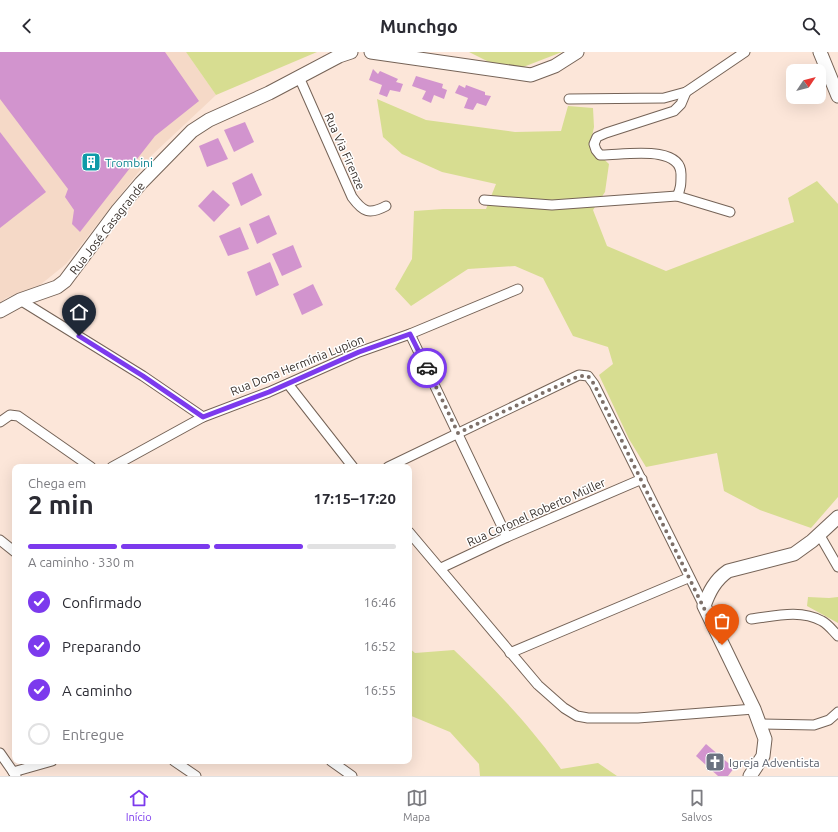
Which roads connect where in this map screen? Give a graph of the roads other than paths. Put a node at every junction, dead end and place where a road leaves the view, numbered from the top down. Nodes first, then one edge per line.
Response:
1 (351, 52) edge
2 (371, 52) edge
3 (577, 52) edge
4 (745, 52) edge
5 (820, 52) edge
6 (299, 77) junction
7 (686, 92) junction
8 (838, 96) edge
9 (569, 99) dead end
10 (677, 196) junction
11 (484, 200) dead end
12 (386, 206) dead end
13 (730, 212) dead end
14 (518, 289) dead end
15 (20, 300) junction
16 (0, 311) edge
17 (410, 334) junction
18 (288, 384) junction
19 (203, 417) junction
20 (0, 422) edge
21 (458, 433) junction
22 (87, 464) edge
23 (117, 464) edge
24 (351, 464) edge
25 (394, 464) edge
26 (642, 479) junction
27 (838, 517) edge
28 (819, 534) junction
29 (412, 535) edge
30 (507, 537) junction
31 (0, 540) edge
32 (12, 550) edge
33 (838, 567) edge
34 (441, 568) junction
35 (688, 578) junction
36 (704, 606) junction
37 (751, 619) dead end
38 (838, 636) edge
39 (510, 653) junction
40 (754, 709) junction
41 (838, 712) edge
42 (761, 724) junction
43 (0, 752) edge
44 (43, 764) edge
45 (178, 764) edge
46 (335, 764) edge
47 (15, 774) edge
48 (196, 776) edge
49 (352, 776) edge
50 (750, 776) edge

1 - 6 street, Rua José Casagrande
2 - 3 street
4 - 7 street
5 - 8 street
6 - 12 street, Rua Via Firenze
6 - 15 street, Rua José Casagrande
7 - 9 street
7 - 10 street
10 - 11 street
10 - 13 street
14 - 17 street, Rua Dona Hermínia Lupion
15 - 16 street, Rua José Casagrande
15 - 19 street
17 - 18 street, Rua Dona Hermínia Lupion
17 - 21 street
18 - 19 street, Rua Dona Hermínia Lupion
18 - 24 street
19 - 23 street, Rua Dona Hermínia Lupion
20 - 22 street
21 - 25 street
21 - 26 street
21 - 30 street
26 - 30 street, Rua Coronel Roberto Müller
26 - 35 street
27 - 28 street
28 - 33 street
28 - 36 street
29 - 34 street
30 - 34 street, Rua Coronel Roberto Müller
31 - 32 street
34 - 39 street
35 - 36 street
35 - 39 street
36 - 40 street
37 - 38 street
39 - 40 street
40 - 42 street
41 - 42 street
42 - 50 street
43 - 47 street
44 - 47 street
45 - 48 street
46 - 49 street

